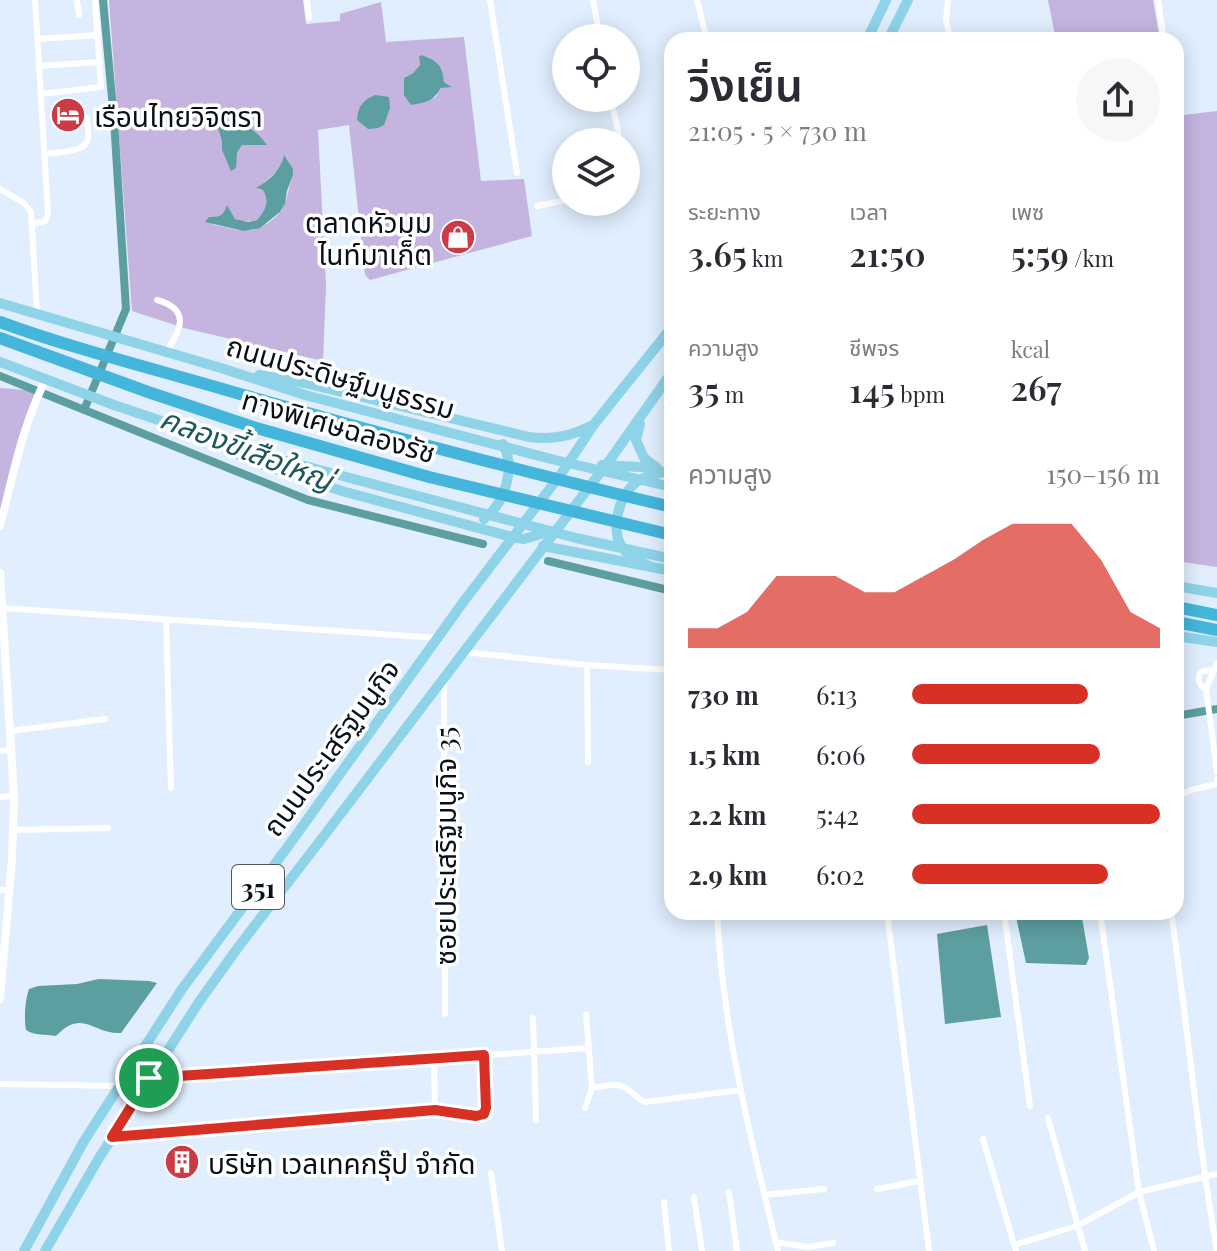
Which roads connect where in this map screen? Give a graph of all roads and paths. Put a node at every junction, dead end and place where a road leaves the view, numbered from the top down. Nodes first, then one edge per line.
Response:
1 (35, 0) edge
2 (77, 0) edge
3 (95, 0) edge
4 (307, 0) edge
5 (490, 0) edge
6 (593, 0) edge
7 (697, 0) edge
8 (886, 0) edge
9 (908, 0) edge
10 (948, 0) edge
11 (1158, 0) edge
12 (79, 15) dead end
13 (309, 18) dead end
14 (597, 24) edge
15 (705, 32) edge
16 (871, 32) edge
17 (892, 32) edge
18 (948, 32) edge
19 (1163, 32) edge
20 (98, 35) junction
21 (37, 39) junction
22 (100, 62) junction
23 (39, 66) junction
24 (41, 94) junction
25 (87, 118) dead end
26 (46, 154) junction
27 (517, 173) dead end
28 (0, 189) edge
29 (552, 203) edge
30 (537, 206) dead end
31 (32, 224) junction
32 (157, 300) dead end
33 (0, 303) edge
34 (37, 315) junction
35 (0, 322) edge
36 (664, 337) edge
37 (0, 338) edge
38 (166, 352) junction
39 (0, 362) edge
40 (221, 368) junction
41 (664, 384) edge
42 (42, 388) junction
43 (645, 411) junction
44 (595, 423) junction
45 (182, 428) junction
46 (488, 428) junction
47 (606, 465) junction
48 (657, 468) junction
49 (664, 470) edge
50 (664, 472) edge
51 (561, 474) junction
52 (664, 485) edge
53 (664, 505) edge
54 (467, 523) junction
55 (0, 526) edge
56 (559, 526) junction
57 (664, 533) edge
58 (512, 537) junction
59 (543, 546) junction
60 (664, 557) edge
61 (652, 567) junction
62 (664, 569) edge
63 (0, 573) edge
64 (0, 581) edge
65 (1184, 587) edge
66 (1217, 593) edge
67 (2, 608) junction
68 (1184, 609) edge
69 (1217, 615) edge
70 (166, 621) junction
71 (1184, 624) edge
72 (1217, 630) edge
73 (1, 633) edge
74 (1184, 637) edge
75 (438, 638) junction
76 (1217, 642) edge
77 (463, 652) junction
78 (587, 665) junction
79 (1216, 667) edge
80 (664, 670) edge
81 (444, 677) junction
82 (3, 681) edge
83 (1206, 689) junction
84 (105, 719) dead end
85 (10, 731) junction
86 (11, 750) junction
87 (0, 751) edge
88 (588, 762) dead end
89 (1217, 772) edge
90 (1217, 779) edge
91 (171, 788) dead end
92 (1184, 793) edge
93 (14, 796) junction
94 (0, 797) edge
95 (108, 828) dead end
96 (13, 830) junction
97 (4, 890) edge
98 (718, 920) edge
99 (888, 920) edge
100 (1005, 920) edge
101 (1101, 920) edge
102 (1172, 920) edge
103 (1, 962) edge
104 (0, 999) edge
105 (445, 1014) dead end
106 (586, 1015) dead end
107 (533, 1018) dead end
108 (589, 1048) junction
109 (534, 1052) junction
110 (484, 1055) junction
111 (434, 1058) junction
112 (149, 1078) junction
113 (0, 1084) edge
114 (120, 1086) junction
115 (592, 1088) junction
116 (741, 1090) junction
117 (1030, 1106) dead end
118 (585, 1108) dead end
119 (435, 1110) junction
120 (1048, 1118) dead end
121 (536, 1120) dead end
122 (112, 1137) junction
123 (983, 1139) dead end
124 (491, 1173) dead end
125 (1217, 1174) edge
126 (1204, 1178) junction
127 (920, 1181) junction
128 (824, 1189) dead end
129 (877, 1189) dead end
130 (729, 1192) dead end
131 (1139, 1192) junction
132 (765, 1195) junction
133 (694, 1197) dead end
134 (664, 1202) dead end
135 (1077, 1226) junction
136 (775, 1242) junction
137 (833, 1243) dead end
138 (1015, 1248) edge
139 (24, 1251) edge
140 (45, 1251) edge
141 (502, 1251) edge
142 (669, 1251) edge
143 (702, 1251) edge
144 (737, 1251) edge
145 (778, 1251) edge
146 (929, 1251) edge
147 (1085, 1251) edge
148 (1154, 1251) edge
149 (1217, 1251) edge

1 - 21 street
2 - 12 street
3 - 20 street
4 - 13 street
5 - 27 street
6 - 14 street
7 - 15 street
8 - 16 main road
9 - 17 main road
10 - 18 street
11 - 19 street
20 - 21 street
20 - 22 street
21 - 23 street
22 - 23 street
22 - 24 street
23 - 24 street
24 - 26 street
25 - 26 street
26 - 31 street
28 - 31 street
29 - 30 street
31 - 34 street
32 - 38 street
33 - 34 main road, ถนนประดิษฐ์มนูธรรม
34 - 38 main road, ถนนประดิษฐ์มนูธรรม
35 - 53 highway, ทางพิเศษฉลองรัช
36 - 44 main road, ถนนประเสริฐมนูกิจ / 351
37 - 57 highway, ทางพิเศษฉลองรัช
38 - 40 main road, ถนนประดิษฐ์มนูธรรม
39 - 42 main road
40 - 46 main road
40 - 52 main road, ถนนประดิษฐ์มนูธรรม
41 - 43 main road, ถนนประเสริฐมนูกิจ / 351
42 - 45 main road
42 - 55 street
43 - 47 main road, ถนนประเสริฐมนูกิจ / 351
43 - 48 main road
44 - 46 main road
44 - 51 main road, ถนนประเสริฐมนูกิจ / 351
45 - 54 main road
45 - 60 main road
46 - 54 main road
47 - 48 main road
47 - 51 main road
47 - 56 main road, ถนนประเสริฐมนูกิจ / 351
48 - 49 main road
50 - 61 main road
51 - 58 main road, ถนนประเสริฐมนูกิจ / 351
54 - 58 main road
56 - 58 main road
56 - 59 main road, ถนนประเสริฐมนูกิจ / 351
58 - 75 main road, ถนนประเสริฐมนูกิจ / 351
59 - 61 main road
59 - 77 main road, ถนนประเสริฐมนูกิจ / 351
61 - 62 main road
63 - 64 street
64 - 67 street
65 - 66 main road
67 - 70 street
67 - 73 street
68 - 69 highway
70 - 75 street
70 - 91 street
71 - 72 highway
73 - 82 street
74 - 76 main road
75 - 114 main road, ถนนประเสริฐมนูกิจ / 351
77 - 78 street
77 - 81 main road, ถนนประเสริฐมนูกิจ / 351
78 - 80 street
78 - 88 street
79 - 83 street
79 - 83 street
81 - 105 street, ซอยประเสริฐมนูกิจ 35
81 - 112 main road, ถนนประเสริฐมนูกิจ / 351
82 - 85 street
83 - 89 street
84 - 85 street
85 - 86 street
86 - 87 street
86 - 93 street
90 - 92 street
93 - 94 street
93 - 96 street
95 - 96 street
96 - 97 street
97 - 103 street
98 - 116 street
99 - 127 street
100 - 117 street
101 - 131 street
102 - 126 street
103 - 104 street
106 - 108 street
107 - 109 street
108 - 109 street
108 - 115 street
109 - 110 street
109 - 121 street
110 - 111 street
110 - 119 street
111 - 112 street
111 - 119 street
112 - 122 main road, ถนนประเสริฐมนูกิจ / 351
113 - 114 street
114 - 139 main road, ถนนประเสริฐมนูกิจ / 351
115 - 116 street
115 - 118 street
116 - 132 street
119 - 122 street
120 - 135 street
122 - 140 main road, ถนนประเสริฐมนูกิจ / 351
123 - 138 street
124 - 141 street
125 - 126 street
126 - 131 street
126 - 149 street
127 - 129 street
127 - 146 street
128 - 132 street
130 - 144 street
131 - 135 street
131 - 148 street
132 - 136 street
133 - 143 street
134 - 142 street
135 - 138 street
135 - 147 street
136 - 137 street
136 - 145 street

